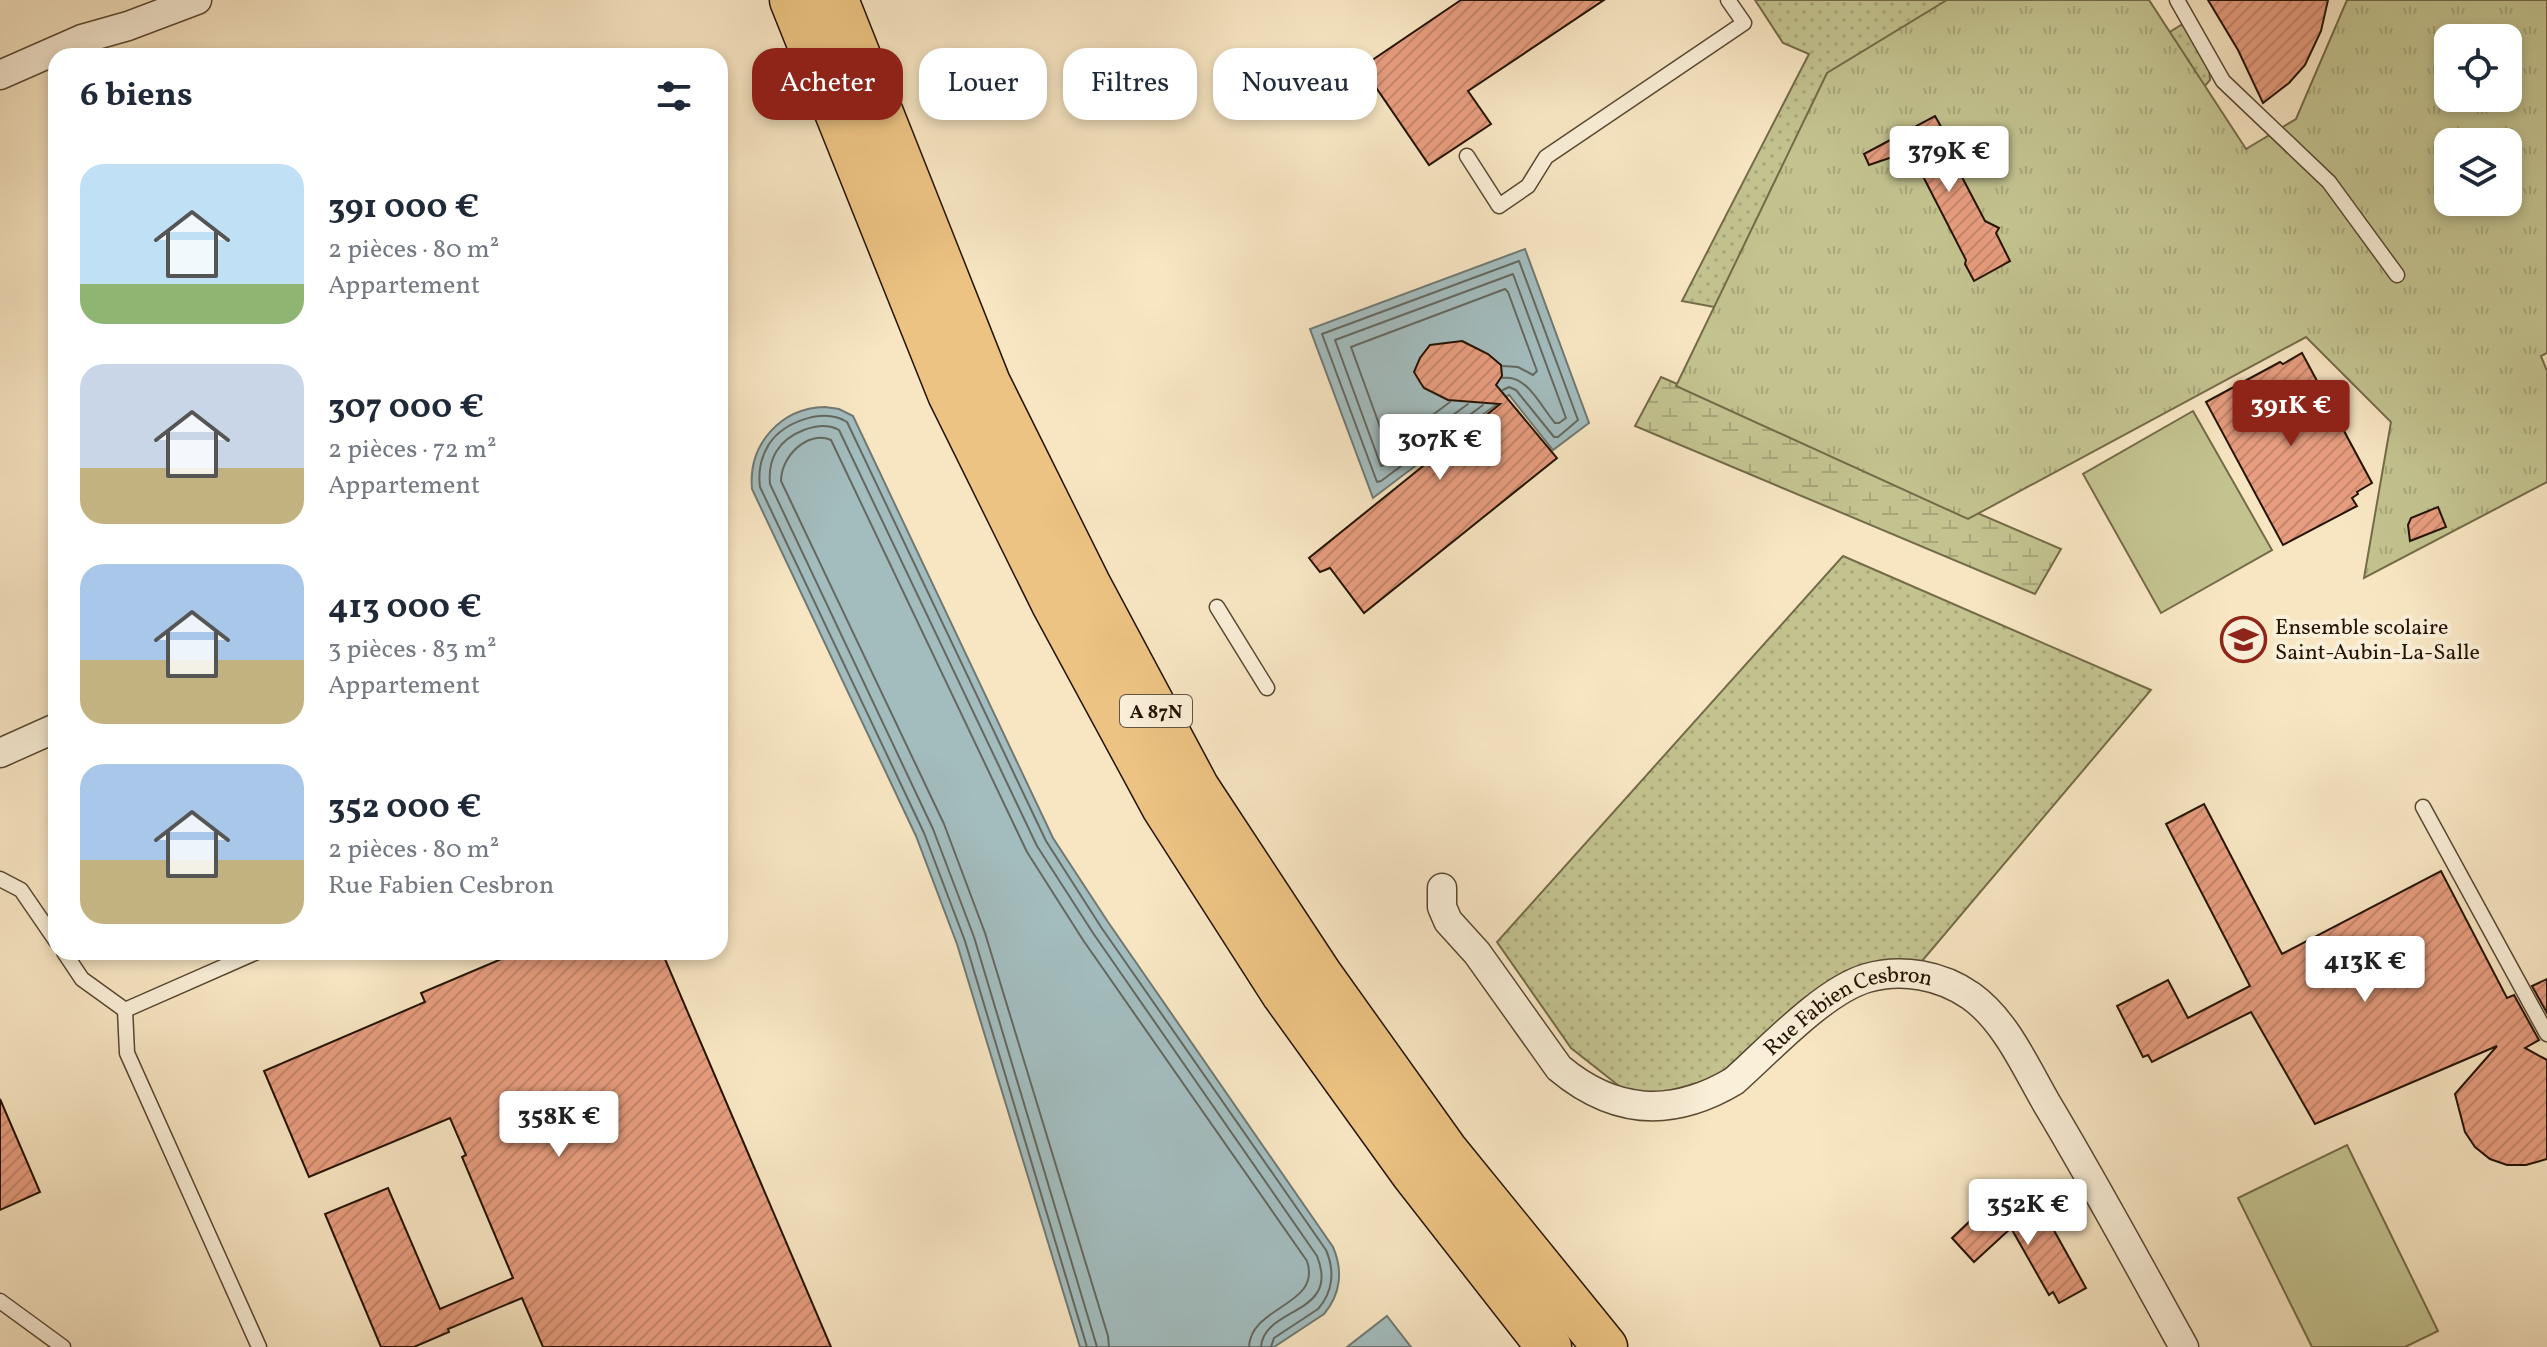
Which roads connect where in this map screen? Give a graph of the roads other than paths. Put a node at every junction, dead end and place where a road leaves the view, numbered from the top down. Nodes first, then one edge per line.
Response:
1 (197, 0) edge
2 (792, 0) edge
3 (836, 0) edge
4 (1728, 0) edge
5 (2177, 0) edge
6 (62, 48) edge
7 (48, 54) edge
8 (0, 75) edge
9 (1467, 156) dead end
10 (2397, 275) dead end
11 (1217, 607) dead end
12 (1267, 688) dead end
13 (48, 732) edge
14 (0, 753) edge
15 (2423, 807) dead end
16 (0, 879) edge
17 (1442, 888) dead end
18 (48, 929) edge
19 (69, 960) edge
20 (239, 960) edge
21 (125, 1010) junction
22 (2547, 1034) edge
23 (0, 1301) edge
24 (63, 1347) edge
25 (259, 1347) edge
26 (1549, 1347) edge
27 (1605, 1347) edge
28 (2184, 1347) edge

1 - 6 street
2 - 26 highway, A 87N
3 - 27 highway, A 87N
4 - 9 lane
5 - 10 lane
7 - 8 street
11 - 12 lane
13 - 14 street
15 - 22 lane
16 - 18 lane
17 - 28 street, Rue Fabien Cesbron
19 - 21 lane
20 - 21 lane
21 - 25 lane
23 - 24 lane

